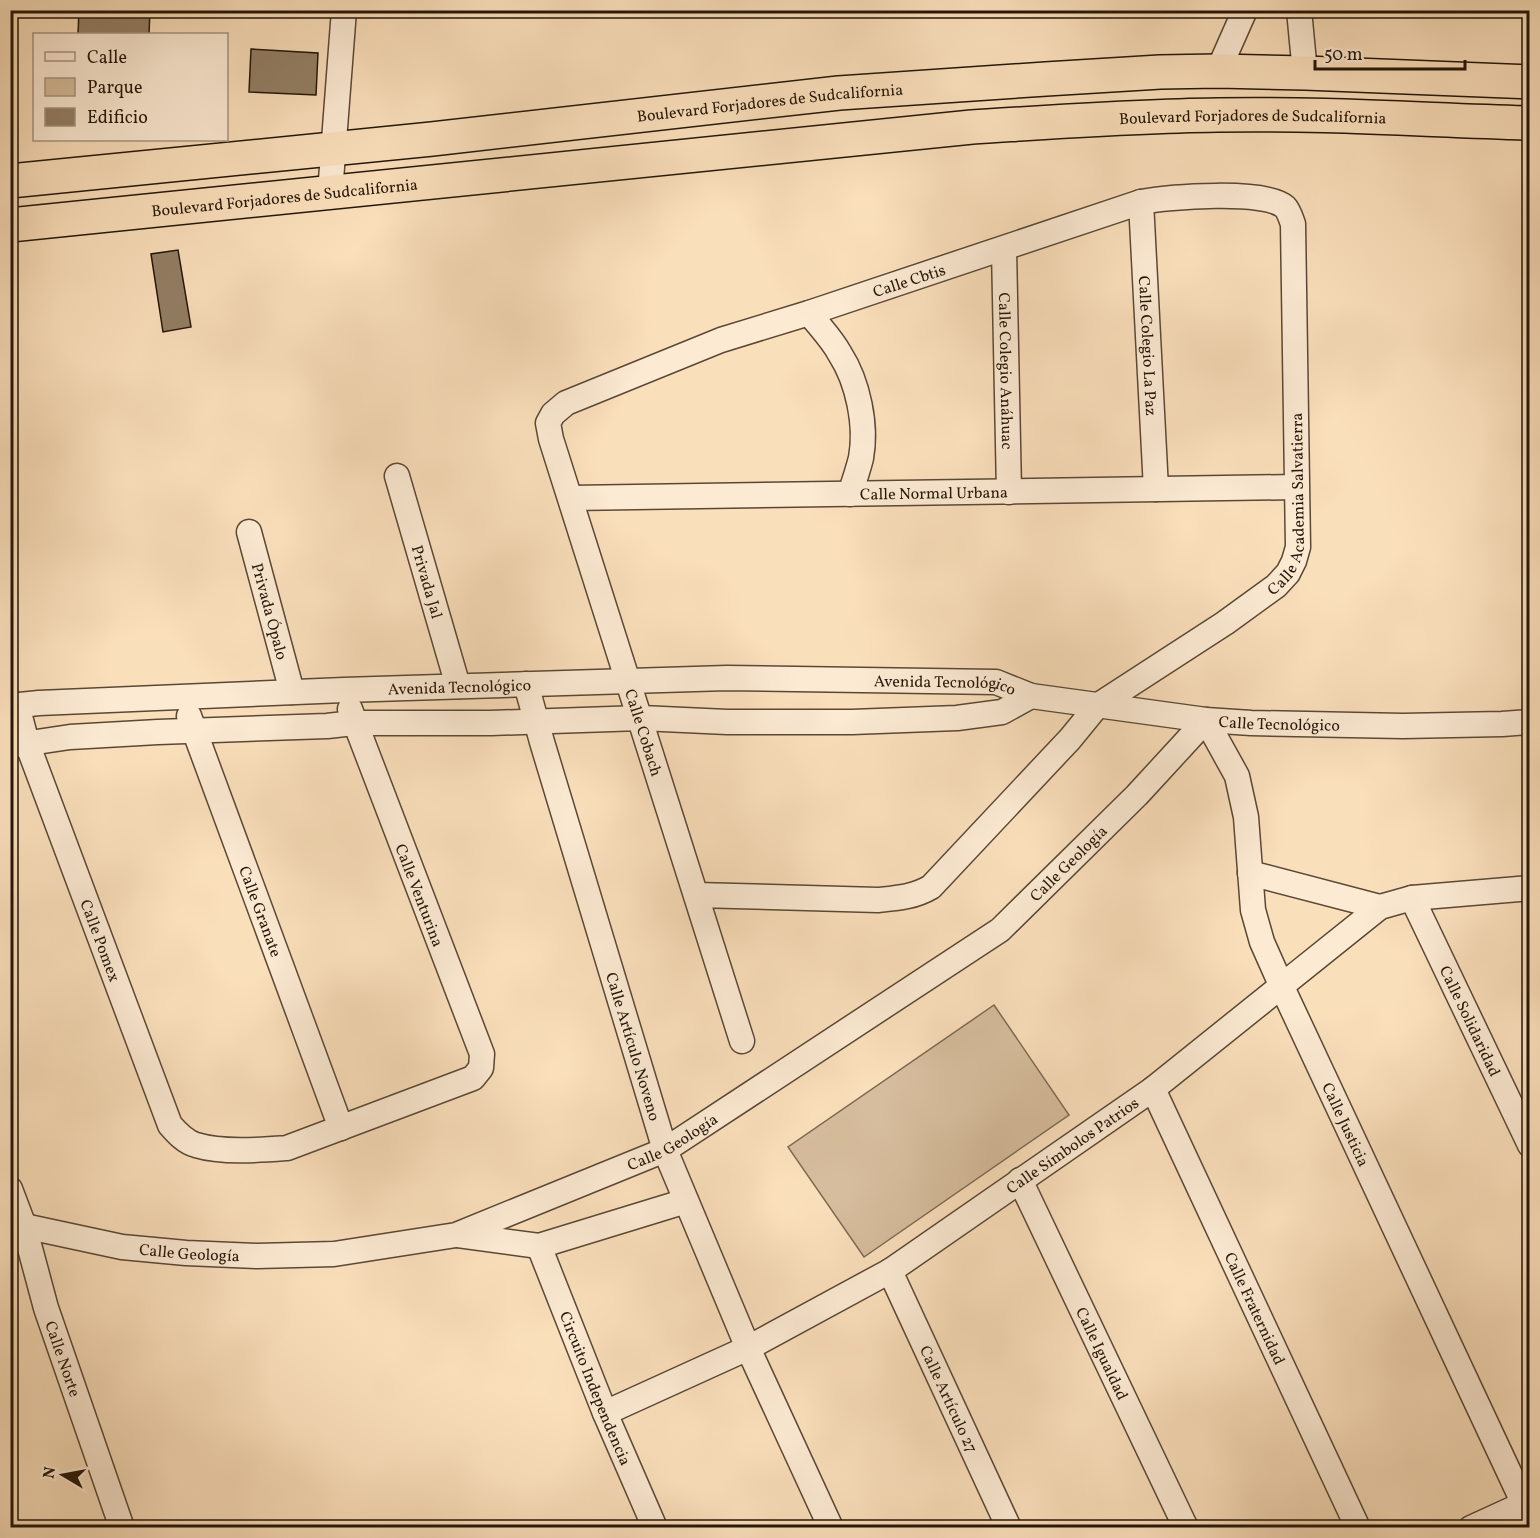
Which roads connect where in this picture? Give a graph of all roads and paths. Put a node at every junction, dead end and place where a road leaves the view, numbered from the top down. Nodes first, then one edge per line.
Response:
1 (344, 10) edge
2 (1245, 10) edge
3 (1299, 10) edge
4 (1218, 72) junction
5 (1305, 72) junction
6 (1530, 82) edge
7 (839, 93) junction
8 (1530, 123) edge
9 (848, 139) junction
10 (333, 148) junction
11 (10, 181) edge
12 (330, 193) junction
13 (1141, 202) junction
14 (1286, 208) joint
15 (10, 225) edge
16 (1004, 249) junction
17 (809, 313) junction
18 (548, 423) joint
19 (397, 476) dead end
20 (1296, 487) junction
21 (1156, 489) junction
22 (1009, 492) junction
23 (850, 494) junction
24 (571, 498) junction
25 (249, 532) dead end
26 (628, 680) junction
27 (526, 684) junction
28 (458, 686) junction
29 (344, 690) junction
30 (292, 692) junction
31 (1031, 696) junction
32 (184, 697) junction
33 (14, 706) edge
34 (1097, 706) junction
35 (641, 718) junction
36 (535, 720) junction
37 (1206, 720) junction
38 (1530, 722) edge
39 (354, 723) junction
40 (193, 731) junction
41 (19, 745) edge
42 (1250, 873) junction
43 (1530, 888) edge
44 (696, 896) junction
45 (1412, 898) junction
46 (1380, 907) junction
47 (1282, 987) junction
48 (742, 1041) dead end
49 (1153, 1089) junction
50 (341, 1128) junction
51 (1530, 1145) edge
52 (665, 1150) junction
53 (1020, 1180) junction
54 (10, 1189) edge
55 (686, 1201) junction
56 (17, 1227) edge
57 (456, 1235) junction
58 (539, 1246) junction
59 (890, 1271) junction
60 (748, 1348) junction
61 (605, 1413) junction
62 (1527, 1507) edge
63 (122, 1527) edge
64 (656, 1527) edge
65 (831, 1527) edge
66 (1009, 1527) edge
67 (1186, 1527) edge
68 (1358, 1527) edge
69 (1471, 1527) edge

1 - 10 street
2 - 4 street
3 - 5 street
4 - 5 highway, Boulevard Forjadores de Sudcalifornia
4 - 7 highway, Boulevard Forjadores de Sudcalifornia
5 - 6 highway, Boulevard Forjadores de Sudcalifornia
7 - 9 highway
7 - 10 highway, Boulevard Forjadores de Sudcalifornia
8 - 9 highway, Boulevard Forjadores de Sudcalifornia
9 - 12 highway, Boulevard Forjadores de Sudcalifornia
10 - 11 highway, Boulevard Forjadores de Sudcalifornia
10 - 12 street
12 - 15 highway, Boulevard Forjadores de Sudcalifornia
13 - 14 street, Calle Cbtis
13 - 16 street, Calle Cbtis
13 - 21 street, Calle Colegio La Paz
14 - 20 street, Calle Academia Salvatierra
16 - 17 street, Calle Cbtis
16 - 22 street, Calle Colegio Anáhuac
17 - 18 street, Calle Cbtis
17 - 23 street
18 - 24 street, Calle Cobach
19 - 28 street, Privada Jal
20 - 21 street, Calle Normal Urbana
20 - 34 street, Calle Academia Salvatierra
21 - 22 street, Calle Normal Urbana
22 - 23 street, Calle Normal Urbana
23 - 24 street, Calle Normal Urbana
24 - 26 street, Calle Cobach
25 - 30 street, Privada Ópalo
26 - 27 street, Avenida Tecnológico
26 - 31 street, Avenida Tecnológico
26 - 35 street, Calle Cobach
27 - 28 street, Avenida Tecnológico
27 - 36 street, Calle Artículo Noveno
28 - 29 street, Avenida Tecnológico
29 - 30 street, Avenida Tecnológico
29 - 39 street, Calle Venturina
30 - 32 street, Avenida Tecnológico
31 - 34 street, Calle Tecnológico
31 - 35 street, Avenida Tecnológico
32 - 33 street, Avenida Tecnológico
32 - 40 street, Calle Granate
33 - 41 street, Calle Pomex
34 - 37 street, Calle Tecnológico
34 - 44 street, Calle Academia Salvatierra
35 - 36 street, Avenida Tecnológico
35 - 44 street, Calle Cobach
36 - 39 street, Avenida Tecnológico
36 - 52 street, Calle Artículo Noveno
37 - 38 street, Calle Tecnológico
37 - 42 street, Calle Justicia
37 - 52 street, Calle Geología
39 - 40 street, Avenida Tecnológico
39 - 50 street, Calle Venturina
40 - 41 street, Avenida Tecnológico
40 - 50 street, Calle Granate
41 - 50 street, Calle Pomex
42 - 46 street
42 - 47 street, Calle Justicia
43 - 45 street, Calle Símbolos Patrios
44 - 48 street, Calle Cobach
45 - 46 street, Calle Símbolos Patrios
45 - 51 street, Calle Solidaridad
46 - 47 street, Calle Símbolos Patrios
47 - 49 street, Calle Símbolos Patrios
47 - 62 street, Calle Justicia
49 - 53 street, Calle Símbolos Patrios
49 - 68 street, Calle Fraternidad
52 - 55 street, Calle Artículo Noveno
52 - 57 street, Calle Geología
53 - 59 street, Calle Símbolos Patrios
53 - 67 street, Calle Igualdad
54 - 56 street, Calle Norte
55 - 58 street
55 - 60 street, Calle Artículo Noveno
56 - 57 street, Calle Geología
56 - 63 street, Calle Norte
57 - 58 street
58 - 61 street, Circuito Independencia
59 - 60 street, Calle Símbolos Patrios
59 - 66 street, Calle Artículo 27
60 - 61 street, Calle Símbolos Patrios
60 - 65 street, Calle Artículo Noveno
61 - 64 street, Circuito Independencia
62 - 69 street

